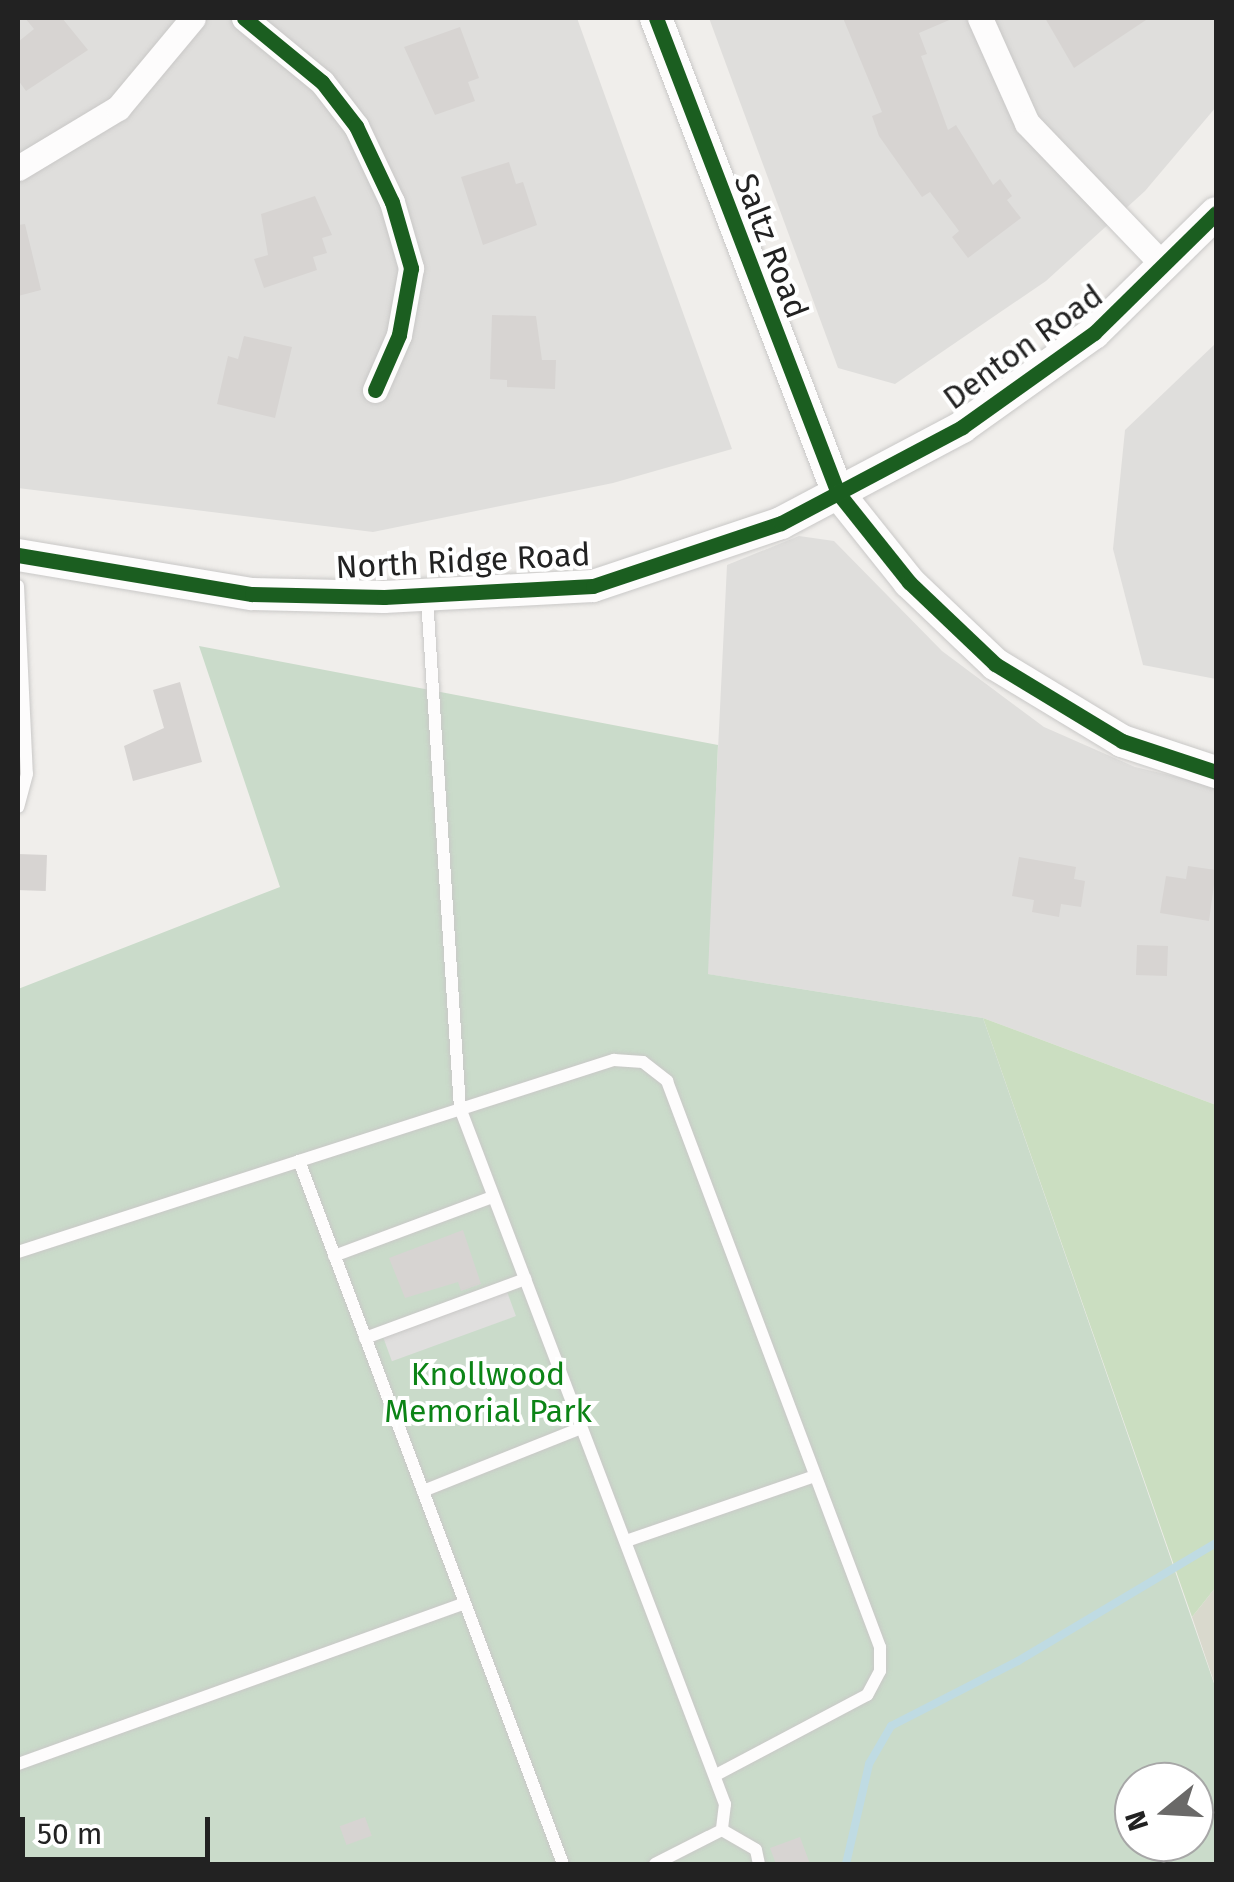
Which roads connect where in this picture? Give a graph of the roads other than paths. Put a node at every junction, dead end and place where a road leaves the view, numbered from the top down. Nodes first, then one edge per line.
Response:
1 (193, 18) edge
2 (244, 18) edge
3 (656, 18) edge
4 (980, 18) edge
5 (18, 168) edge
6 (1216, 213) edge
7 (1166, 267) junction
8 (375, 390) dead end
9 (838, 493) junction
10 (18, 555) edge
11 (18, 586) edge
12 (426, 595) junction
13 (19, 653) edge
14 (1216, 772) edge
15 (18, 807) edge
16 (460, 1108) junction
17 (298, 1160) junction
18 (494, 1197) junction
19 (18, 1252) edge
20 (334, 1256) junction
21 (524, 1279) junction
22 (366, 1338) junction
23 (581, 1428) junction
24 (812, 1477) junction
25 (423, 1491) junction
26 (629, 1540) junction
27 (462, 1604) junction
28 (18, 1764) edge
29 (716, 1775) junction
30 (722, 1830) junction
31 (563, 1864) edge
32 (656, 1864) edge
33 (760, 1864) edge

1 - 5 street
2 - 8 street
3 - 9 street, Saltz Road
4 - 7 street
6 - 7 street, Denton Road
7 - 9 street, Denton Road
9 - 12 street, North Ridge Road
9 - 14 street
10 - 12 street, North Ridge Road
11 - 13 lane
12 - 16 lane
13 - 15 lane
16 - 17 lane
16 - 18 lane
16 - 24 lane
17 - 19 lane
17 - 20 lane
18 - 20 lane
18 - 21 lane
20 - 22 lane
21 - 22 lane
21 - 23 lane
22 - 25 lane
23 - 25 lane
23 - 26 lane
24 - 26 lane
24 - 29 lane
25 - 27 lane
26 - 29 lane
27 - 28 lane
27 - 31 lane
29 - 30 lane
30 - 32 lane
30 - 33 lane

